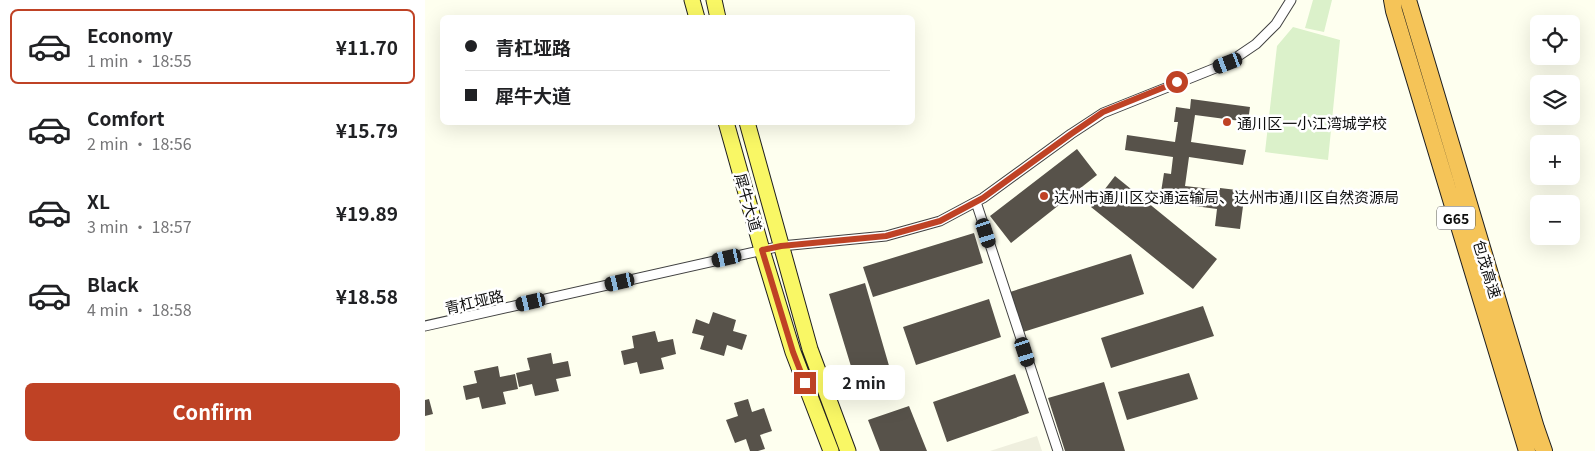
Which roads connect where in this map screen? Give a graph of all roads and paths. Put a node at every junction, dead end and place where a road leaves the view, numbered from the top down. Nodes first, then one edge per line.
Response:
1 (692, 0) edge
2 (714, 0) edge
3 (1291, 0) edge
4 (1392, 0) edge
5 (1409, 0) edge
6 (696, 15) edge
7 (718, 15) edge
8 (727, 125) edge
9 (748, 125) edge
10 (976, 202) junction
11 (781, 246) junction
12 (762, 250) junction
13 (425, 326) edge
14 (1528, 431) junction
15 (831, 451) edge
16 (848, 451) edge
17 (1058, 451) edge
18 (1527, 451) edge
19 (1544, 451) edge

1 - 6 main road
2 - 7 main road
3 - 10 street, 青杠垭路
4 - 14 highway, 包茂高速 / G65
5 - 14 highway, 包茂高速 / G65
8 - 12 main road, 犀牛大道
9 - 11 main road, 犀牛大道
10 - 11 street, 青杠垭路
10 - 17 street
11 - 12 street, 青杠垭路
11 - 16 main road, 犀牛大道
12 - 13 street, 青杠垭路
12 - 15 main road, 犀牛大道
14 - 18 highway, 包茂高速 / G65
14 - 19 highway, 包茂高速 / G65

